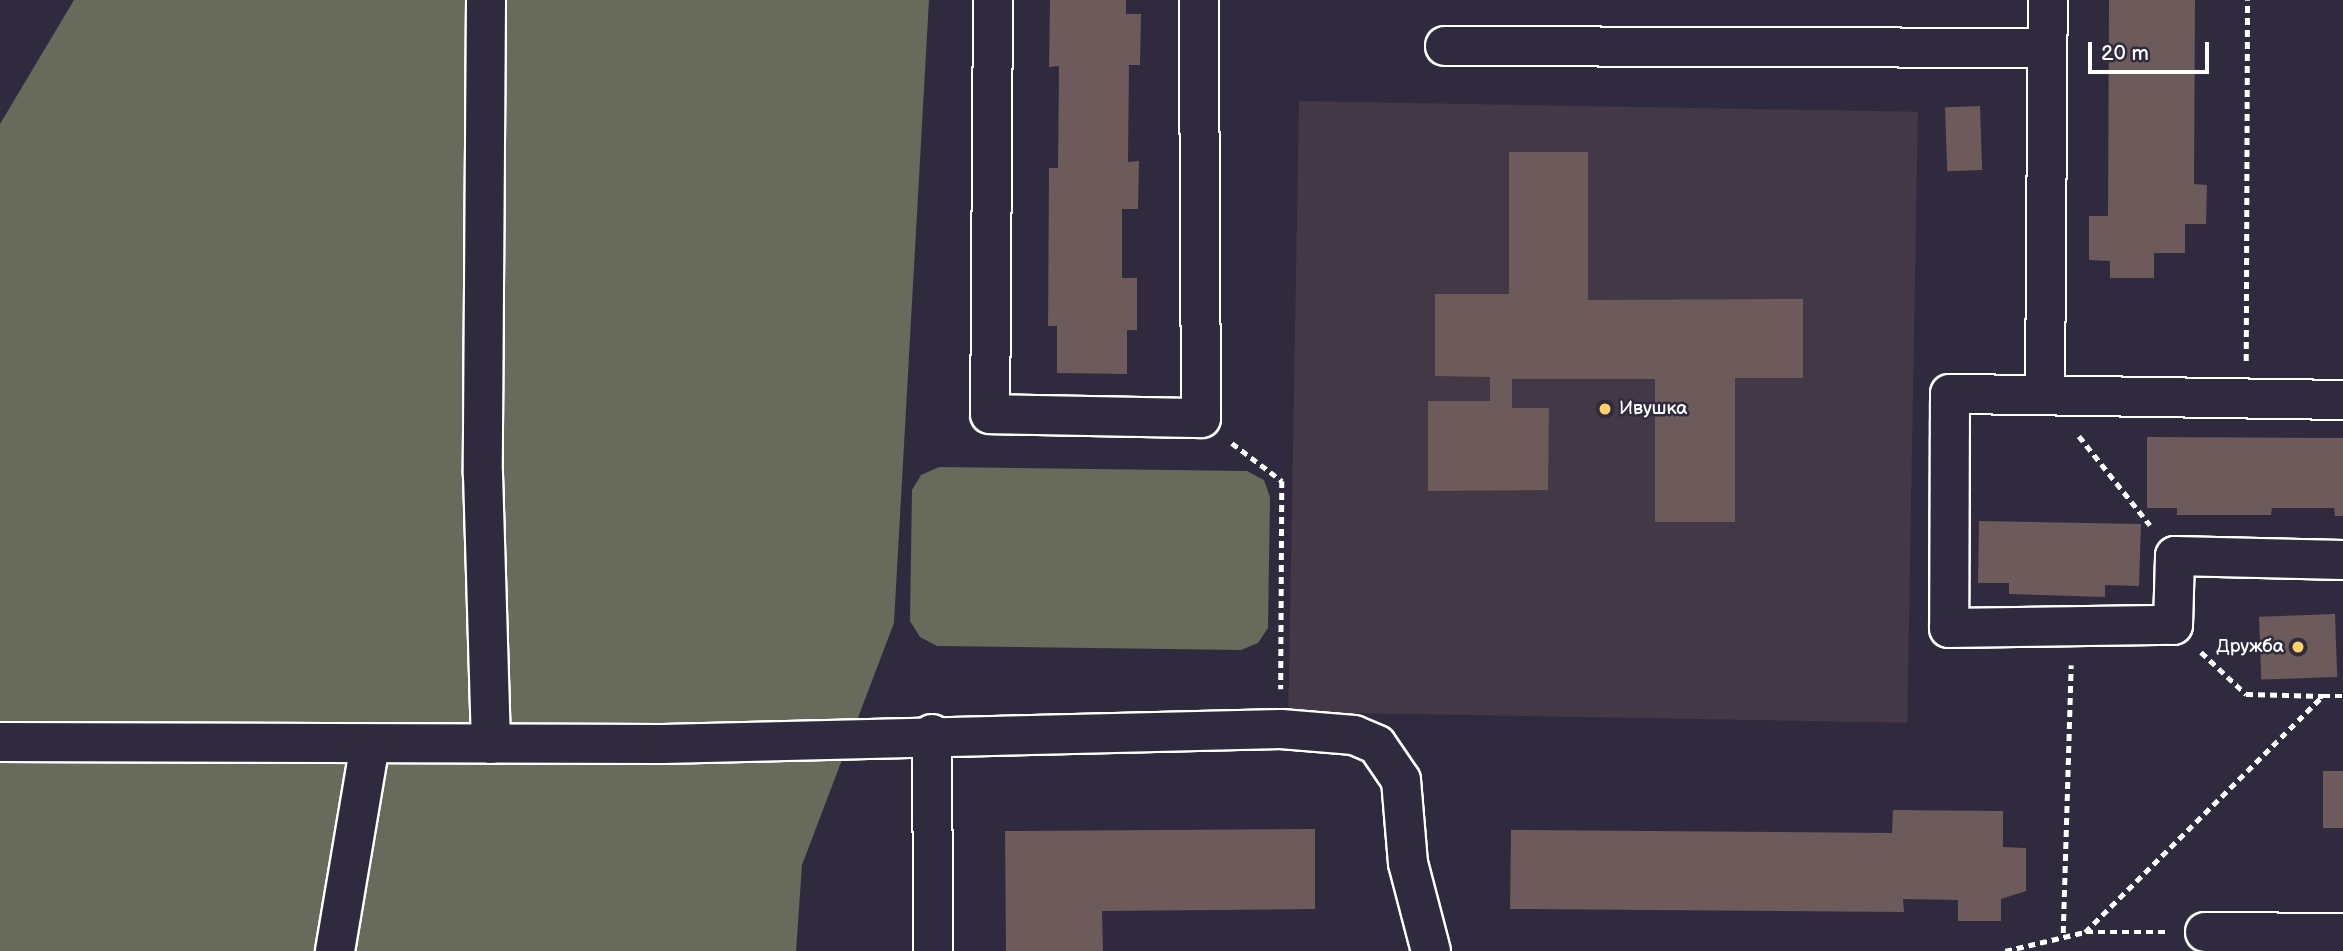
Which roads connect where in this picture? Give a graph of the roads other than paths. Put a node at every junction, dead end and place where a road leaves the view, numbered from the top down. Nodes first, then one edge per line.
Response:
1 (486, 0) edge
2 (993, 0) edge
3 (1199, 0) edge
4 (2048, 0) edge
5 (1445, 46) dead end
6 (2047, 48) junction
7 (2045, 395) junction
8 (2343, 400) edge
9 (2343, 560) edge
10 (932, 734) junction
11 (0, 742) edge
12 (491, 744) junction
13 (370, 745) junction
14 (2205, 932) road end
15 (2343, 933) edge
16 (335, 951) edge
17 (933, 951) edge
18 (1431, 951) edge

1 - 12 lane
2 - 3 lane
4 - 6 lane
5 - 6 lane
6 - 7 lane
7 - 8 lane
7 - 9 lane
10 - 12 lane
10 - 17 lane
10 - 18 lane
11 - 13 lane
12 - 13 lane
13 - 16 lane
14 - 15 lane

